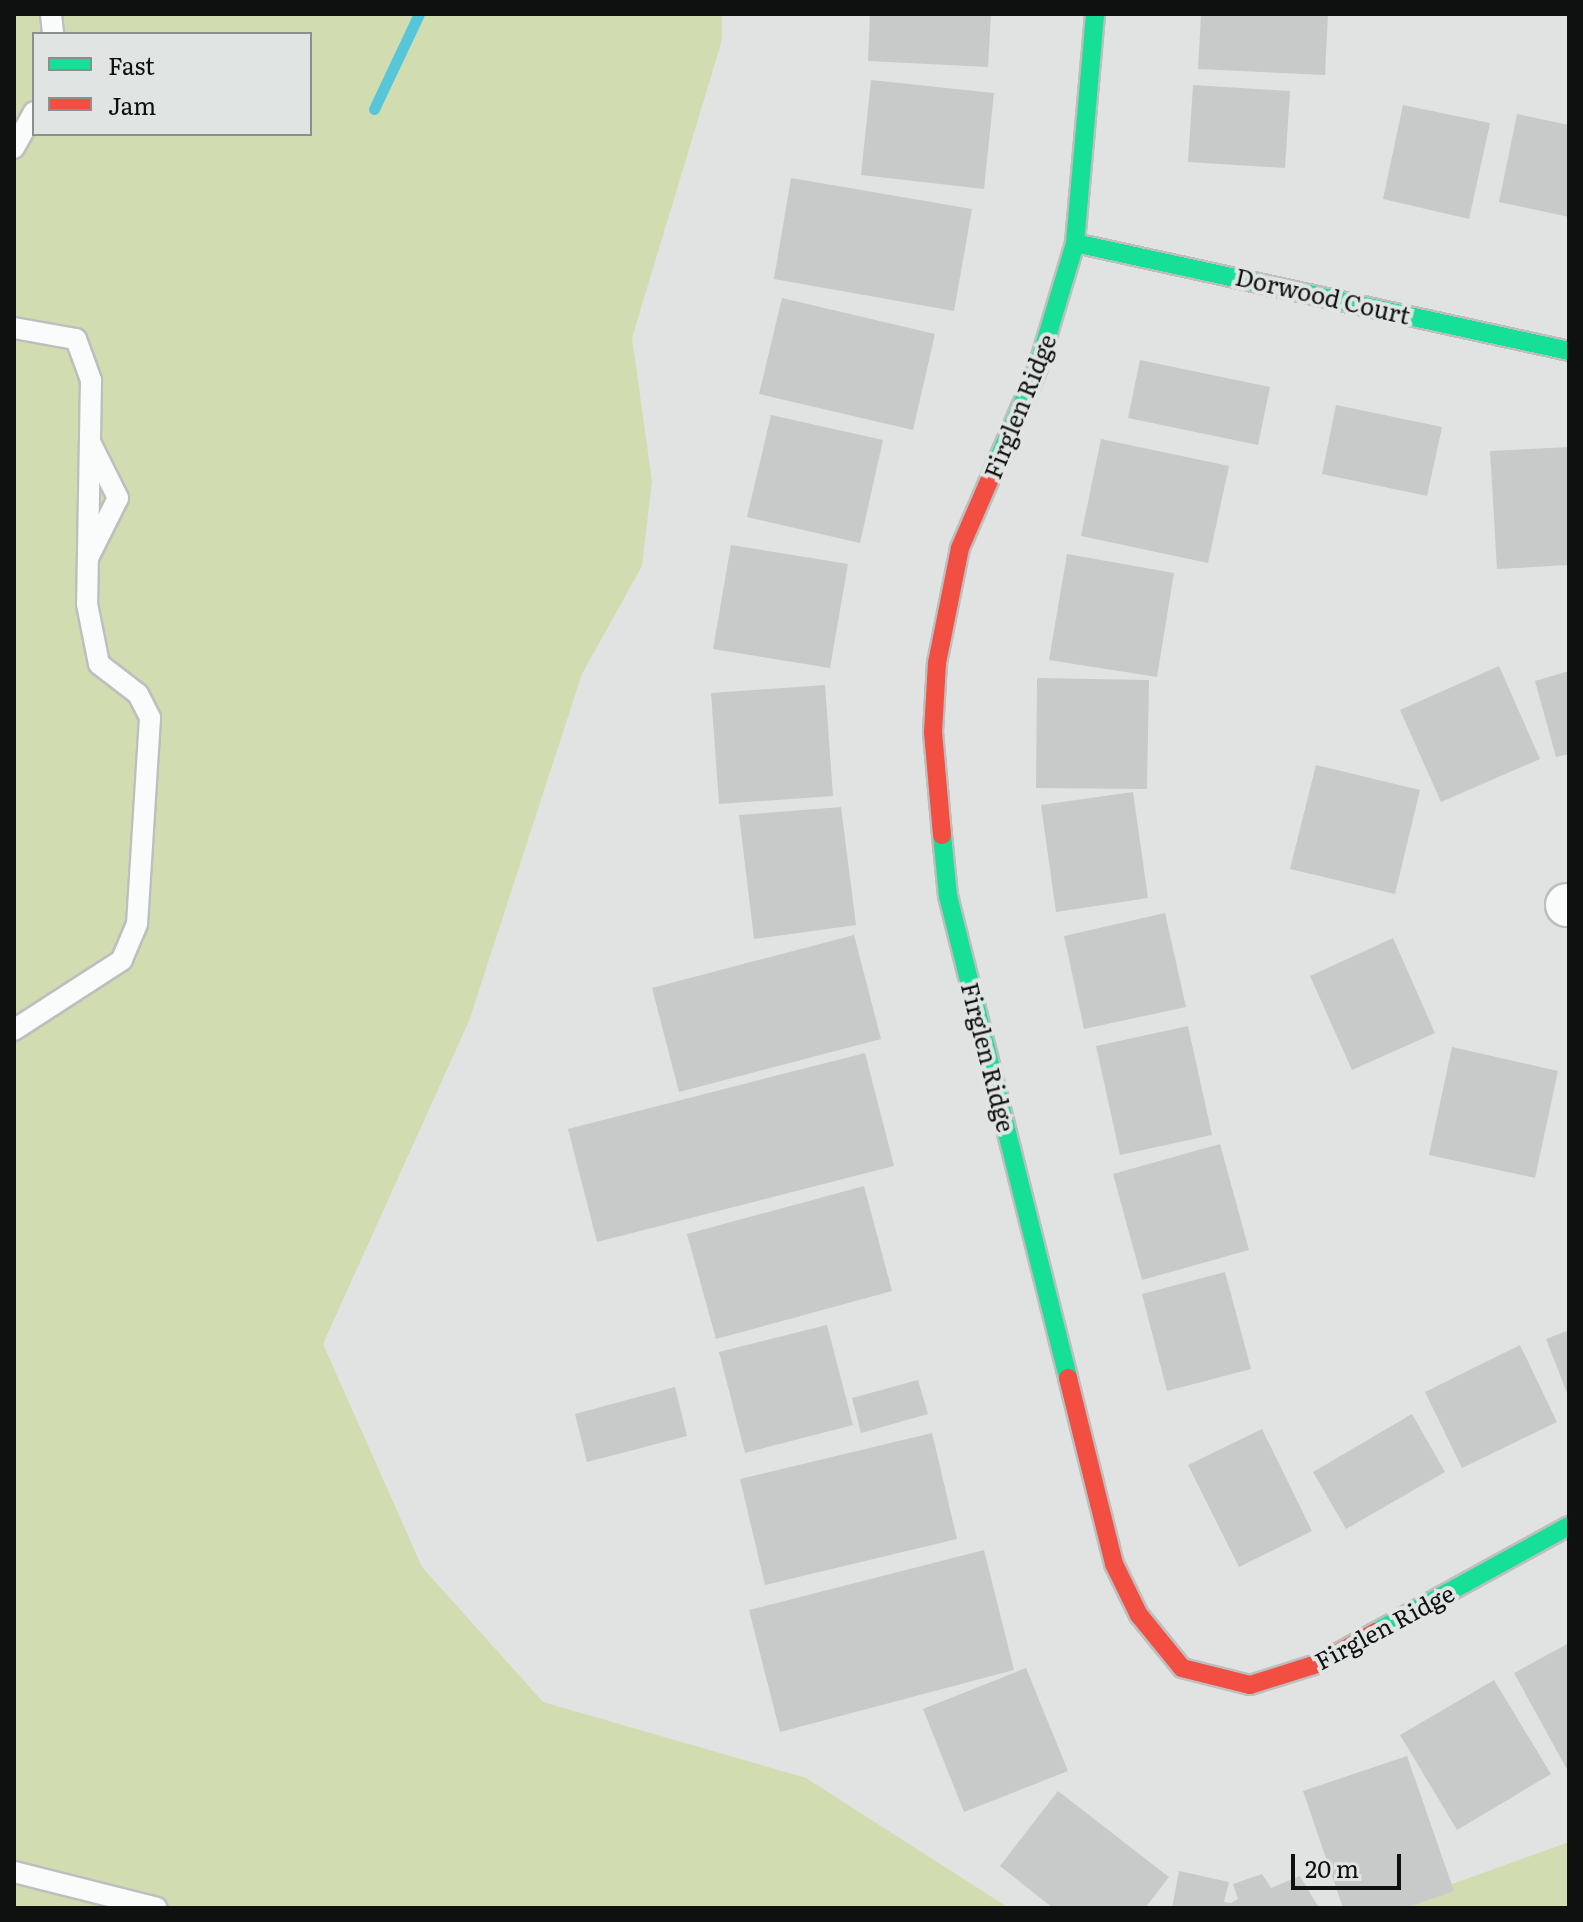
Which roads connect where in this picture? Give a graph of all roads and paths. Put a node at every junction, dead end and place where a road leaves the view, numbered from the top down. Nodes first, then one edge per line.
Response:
1 (1095, 14) edge
2 (32, 116) edge
3 (14, 148) edge
4 (1075, 243) junction
5 (14, 328) edge
6 (1569, 351) edge
7 (90, 442) junction
8 (88, 558) junction
9 (14, 1030) edge
10 (1569, 1526) edge
11 (14, 1872) edge
12 (157, 1908) edge

1 - 4 street, Firglen Ridge
2 - 3 lane
4 - 6 street, Dorwood Court
4 - 10 street, Firglen Ridge
5 - 7 lane
7 - 8 lane
7 - 8 lane
8 - 9 lane
11 - 12 lane

